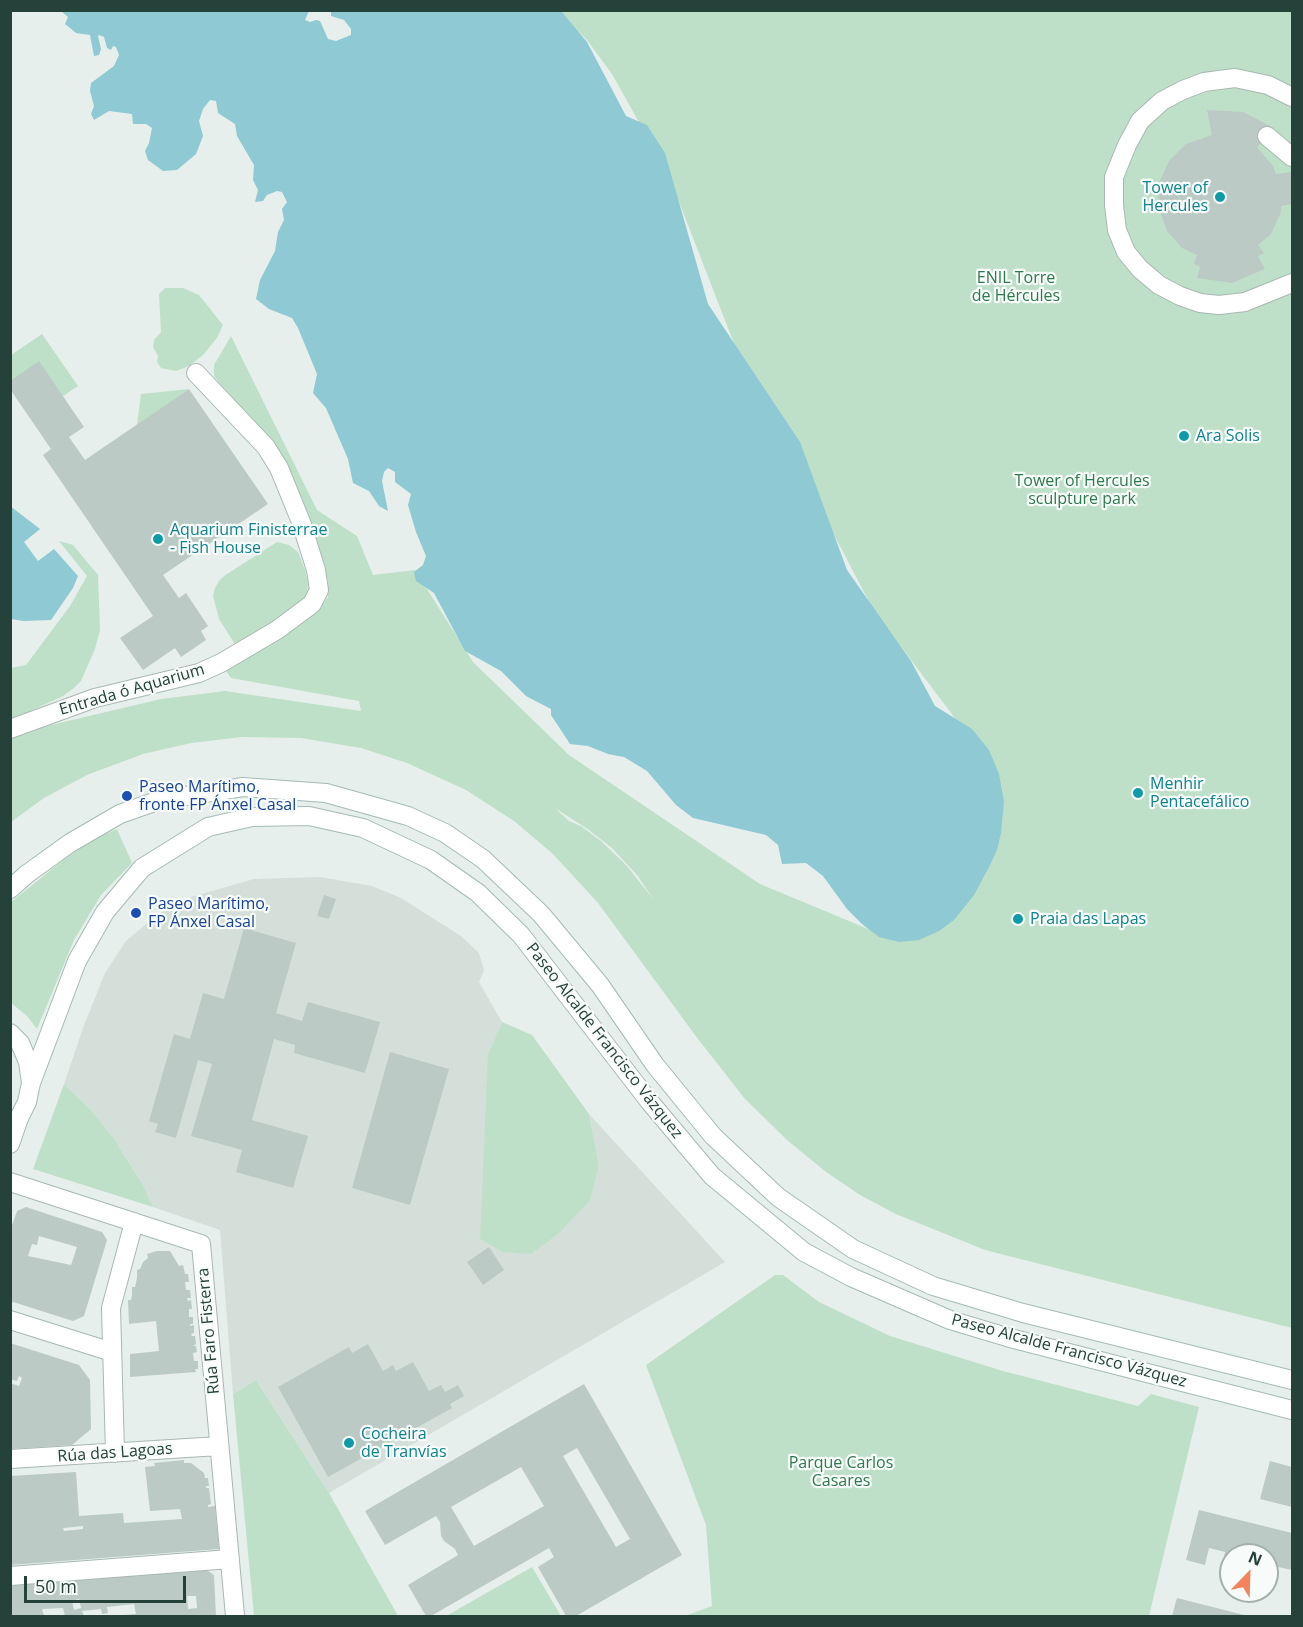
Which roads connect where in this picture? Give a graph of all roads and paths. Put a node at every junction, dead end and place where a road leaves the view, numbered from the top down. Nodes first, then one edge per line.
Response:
1 (1293, 97) edge
2 (1293, 146) edge
3 (1293, 157) edge
4 (1293, 283) edge
5 (196, 373) dead end
6 (10, 729) edge
7 (10, 889) edge
8 (10, 1033) edge
9 (31, 1083) junction
10 (15, 1123) edge
11 (10, 1144) edge
12 (10, 1182) edge
13 (134, 1222) junction
14 (10, 1320) edge
15 (112, 1352) junction
16 (1293, 1380) edge
17 (1293, 1410) edge
18 (219, 1446) junction
19 (115, 1453) junction
20 (10, 1459) edge
21 (230, 1558) junction
22 (10, 1576) edge
23 (235, 1617) edge

1 - 4 main road
2 - 3 main road
5 - 6 main road, Entrada ó Aquarium
7 - 16 main road, Paseo Alcalde Francisco Vázquez
8 - 9 main road
9 - 10 main road, Paseo Alcalde Francisco Vázquez
9 - 17 main road, Paseo Alcalde Francisco Vázquez
10 - 11 main road, Paseo Alcalde Francisco Vázquez
12 - 13 main road, Rúa Faro Fisterra
13 - 15 main road
13 - 18 main road, Rúa Faro Fisterra
14 - 15 main road
15 - 19 main road
18 - 19 main road, Rúa das Lagoas
18 - 21 main road, Rúa Faro Fisterra
19 - 20 main road, Rúa das Lagoas
21 - 22 main road
21 - 23 main road, Rúa Faro Fisterra

